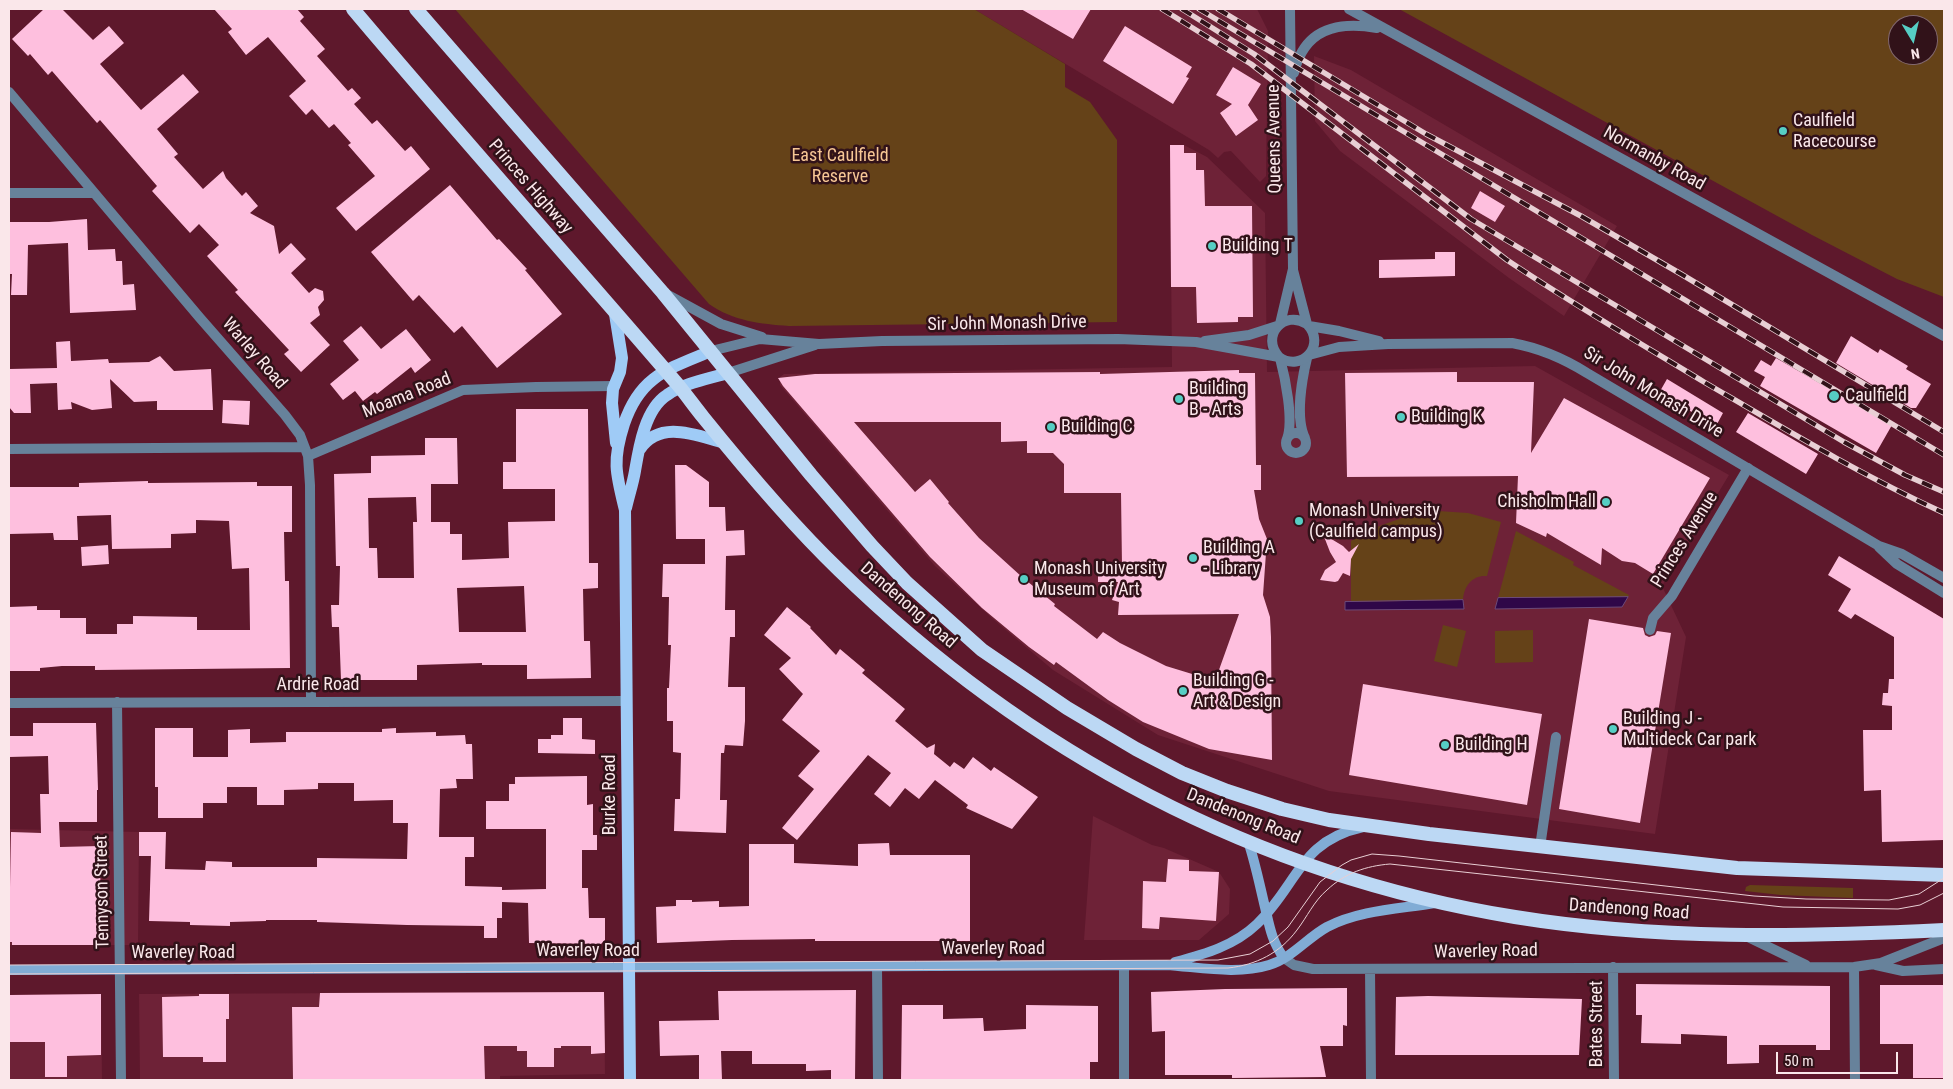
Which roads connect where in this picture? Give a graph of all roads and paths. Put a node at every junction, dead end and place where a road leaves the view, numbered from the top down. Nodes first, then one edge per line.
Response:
1 (353, 9) edge
2 (416, 9) edge
3 (1290, 9) edge
4 (1348, 9) edge
5 (1386, 30) junction
6 (1291, 89) junction
7 (9, 92) edge
8 (93, 192) junction
9 (9, 193) edge
10 (1293, 269) junction
11 (663, 293) junction
12 (616, 314) junction
13 (1278, 325) junction
14 (1308, 325) junction
15 (1944, 336) edge
16 (768, 339) junction
17 (1196, 342) junction
18 (819, 344) junction
19 (1388, 344) junction
20 (711, 351) junction
21 (1308, 356) junction
22 (1280, 357) junction
23 (666, 371) junction
24 (728, 372) junction
25 (614, 386) junction
26 (681, 388) junction
27 (1305, 438) junction
28 (1287, 439) junction
29 (725, 444) junction
30 (616, 448) junction
31 (9, 449) edge
32 (306, 451) junction
33 (637, 453) junction
34 (1748, 468) junction
35 (625, 510) junction
36 (1878, 546) junction
37 (1944, 578) edge
38 (1944, 594) edge
39 (1650, 630) dead end
40 (311, 701) junction
41 (627, 701) junction
42 (117, 702) junction
43 (9, 703) edge
44 (1556, 737) dead end
45 (1369, 826) junction
46 (1248, 841) junction
47 (1540, 847) junction
48 (1303, 862) junction
49 (1944, 875) edge
50 (1441, 902) junction
51 (1267, 914) junction
52 (1944, 930) edge
53 (1742, 934) junction
54 (1944, 938) edge
55 (1284, 958) junction
56 (1166, 964) junction
57 (1876, 964) junction
58 (1124, 965) junction
59 (877, 966) junction
60 (629, 967) junction
61 (1613, 967) junction
62 (1810, 967) junction
63 (1854, 967) junction
64 (121, 969) junction
65 (1370, 969) junction
66 (1944, 969) edge
67 (9, 970) edge
68 (121, 1080) edge
69 (630, 1080) edge
70 (878, 1080) edge
71 (1124, 1080) edge
72 (1371, 1080) edge
73 (1614, 1080) edge
74 (1855, 1080) edge

1 - 12 highway, Princes Highway
2 - 11 highway, Princes Highway
3 - 6 street, Queens Avenue
4 - 5 street, Normanby Road
5 - 6 street
5 - 15 street, Normanby Road
6 - 10 street, Queens Avenue
7 - 8 street, Warley Road
8 - 9 street
8 - 32 street, Warley Road
10 - 13 street, Queens Avenue
10 - 14 street, Queens Avenue
11 - 16 street
11 - 20 highway, Princes Highway
12 - 23 highway, Princes Highway
12 - 25 main road
13 - 14 street
13 - 17 street, Sir John Monash Drive
13 - 22 street
14 - 19 street, Sir John Monash Drive
14 - 21 street
16 - 18 street, Sir John Monash Drive
16 - 20 street, Sir John Monash Drive
17 - 18 street, Sir John Monash Drive
17 - 22 street, Sir John Monash Drive
18 - 24 street, Sir John Monash Drive
19 - 21 street, Sir John Monash Drive
19 - 34 street, Sir John Monash Drive
20 - 23 main road, Burke Road
20 - 24 highway, Princes Highway
21 - 22 street
21 - 27 street
22 - 28 street
23 - 26 highway, Princes Highway
23 - 30 main road, Burke Road
24 - 26 main road, Burke Road
24 - 45 highway, Dandenong Road
25 - 30 main road
25 - 32 street, Moama Road
26 - 29 highway, Dandenong Road
26 - 33 main road, Burke Road
27 - 28 street
27 - 28 street
29 - 33 main road
29 - 46 highway, Dandenong Road
30 - 35 main road, Burke Road
31 - 32 street, Moama Road
32 - 40 street, Warley Road
33 - 35 main road, Burke Road
34 - 36 street, Sir John Monash Drive
34 - 39 street, Princes Avenue
35 - 41 main road, Burke Road
36 - 37 street, Sir John Monash Drive
36 - 38 street, Sir John Monash Drive
40 - 41 street, Ardrie Road
40 - 42 street, Ardrie Road
41 - 60 main road, Burke Road
42 - 43 street, Ardrie Road
42 - 64 street, Tennyson Street
44 - 47 street
45 - 47 highway, Dandenong Road
45 - 48 main road, Waverley Road
46 - 48 highway, Dandenong Road
46 - 51 main road
47 - 49 highway, Dandenong Road
48 - 50 highway, Dandenong Road
48 - 51 main road, Waverley Road
50 - 53 highway, Dandenong Road
50 - 55 main road
51 - 55 main road
51 - 56 main road, Waverley Road
52 - 53 highway, Dandenong Road
53 - 62 street, Waverley Road
54 - 57 street, Waverley Road
55 - 56 main road, Waverley Road
55 - 65 street, Waverley Road
56 - 58 main road, Waverley Road
57 - 63 street, Waverley Road
57 - 66 street
58 - 59 main road, Waverley Road
58 - 71 street
59 - 60 main road, Waverley Road
59 - 70 street
60 - 64 main road, Waverley Road
60 - 69 main road, Burke Road
61 - 62 street, Waverley Road
61 - 65 street, Waverley Road
61 - 73 street, Bates Street
62 - 63 street, Waverley Road
63 - 74 street
64 - 67 main road, Waverley Road
64 - 68 street, Tennyson Street
65 - 72 street

